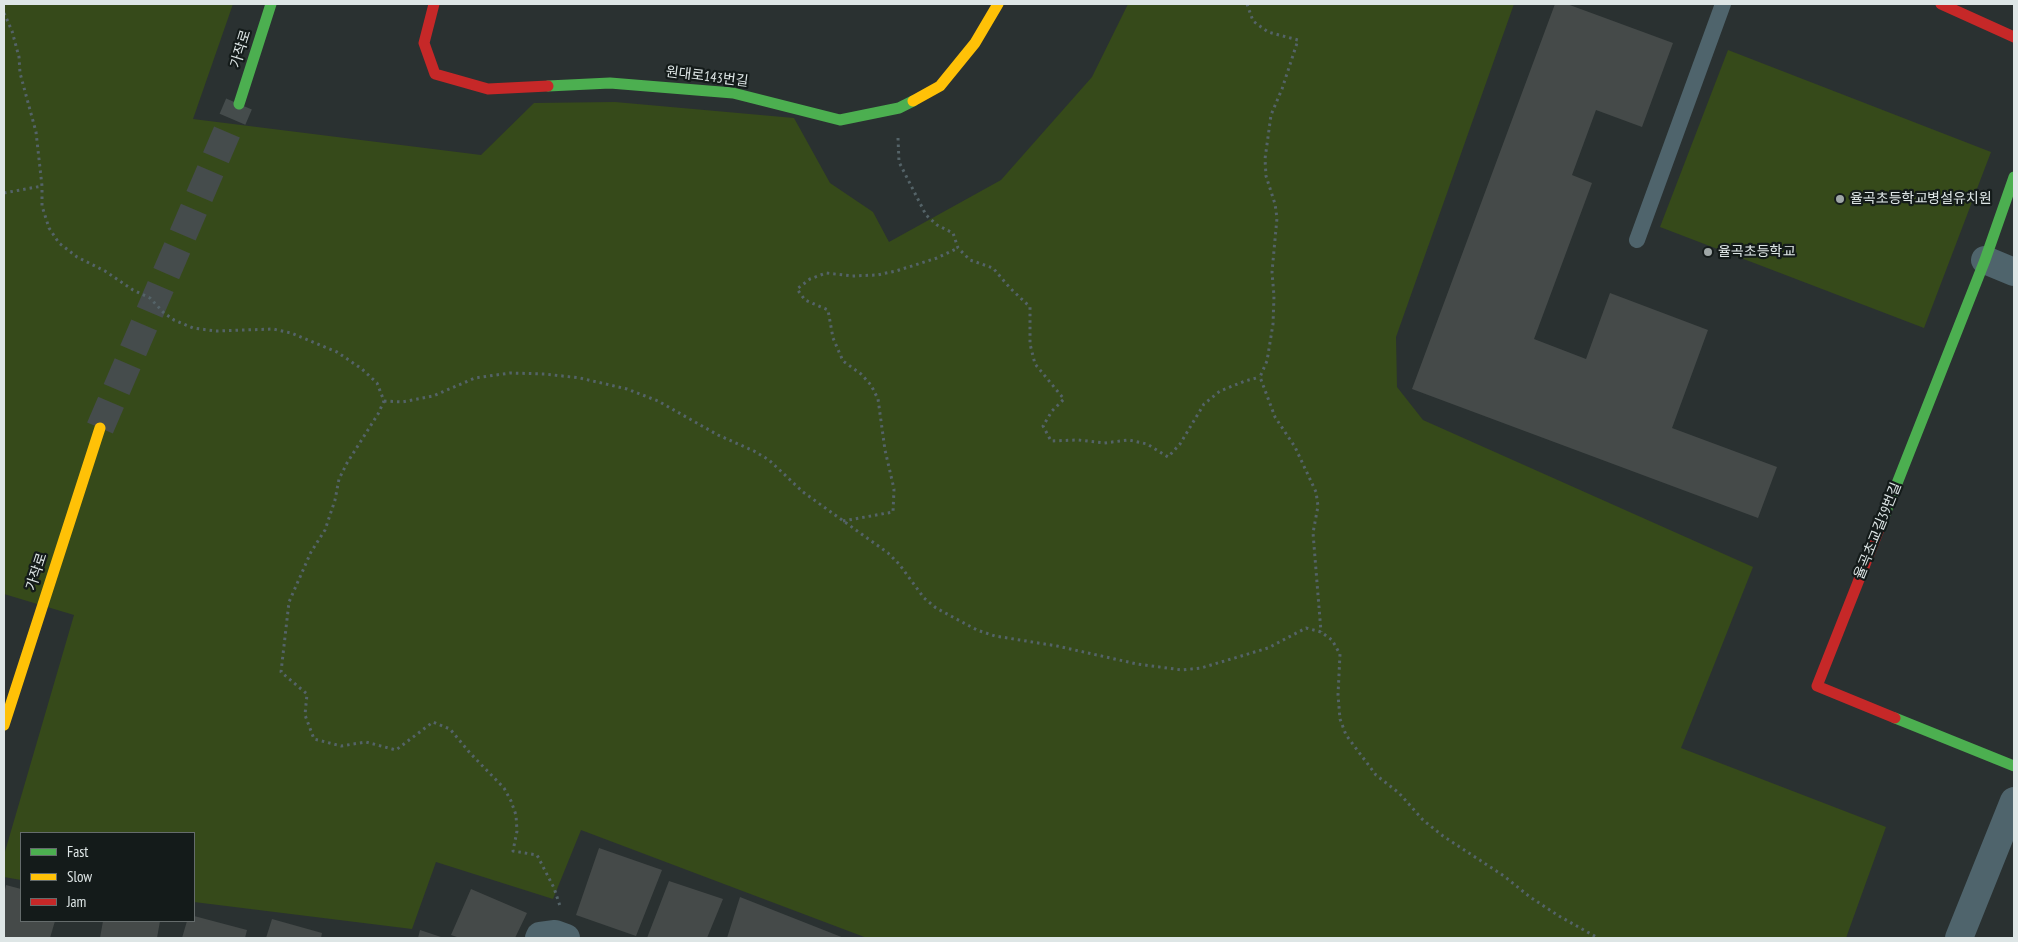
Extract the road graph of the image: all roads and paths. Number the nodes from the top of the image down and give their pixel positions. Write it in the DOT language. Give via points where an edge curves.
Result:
graph roads {
  1 [pos="270,4"];
  2 [pos="434,4"];
  3 [pos="998,4"];
  4 [pos="1247,4"];
  5 [pos="1723,4"];
  6 [pos="1941,4"];
  7 [pos="4,13"];
  8 [pos="2014,37"];
  9 [pos="239,104"];
  10 [pos="899,108"];
  11 [pos="2014,177"];
  12 [pos="42,186"];
  13 [pos="4,193"];
  14 [pos="1637,240"];
  15 [pos="958,248"];
  16 [pos="1985,260"];
  17 [pos="2014,272"];
  18 [pos="1260,377"];
  19 [pos="384,401"];
  20 [pos="100,428"];
  21 [pos="843,521"];
  22 [pos="1321,632"];
  23 [pos="4,725"];
  24 [pos="2014,766"];
  25 [pos="2014,801"];
  26 [pos="553,937"];
  27 [pos="1598,938"];
  28 [pos="1959,938"];
  1 -- 9 [label="street, 가작로"];
  2 -- 10 [label="street, 원대로143번길" via="424,43 435,74 488,89 610,83 723,92 840,120"];
  3 -- 10 [label="street, 원대로143번길" via="976,43 940,86"];
  4 -- 18 [label="path" via="1253,21 1268,32 1298,40 1271,115 1264,159 1277,218 1272,272 1273,324 1267,361"];
  5 -- 14 [label="lane"];
  6 -- 8 [label="street"];
  7 -- 12 [label="path" via="19,57 20,73 36,132"];
  10 -- 15 [label="path" via="899,162 926,215 953,233"];
  11 -- 16 [label="street, 율곡초교길39번길"];
  12 -- 13 [label="path"];
  12 -- 19 [label="path" via="42,206 49,228 59,243 77,257 150,298 174,320 194,328 216,331 272,329 291,333 338,352 362,369 377,383"];
  15 -- 18 [label="path" via="970,260 993,268 1030,307 1030,344 1035,364 1064,399 1043,426 1052,441 1104,443 1129,440 1147,444 1168,457 1180,444 1204,404 1220,391"];
  15 -- 21 [label="path" via="937,258 877,275 826,273 797,289 805,300 828,310 833,338 843,360 871,385 878,399 894,489 893,512"];
  16 -- 17 [label="street"];
  16 -- 24 [label="street, 율곡초교길39번길" via="1817,686"];
  18 -- 22 [label="path" via="1275,417 1295,447 1316,492 1318,506 1313,532"];
  19 -- 21 [label="path" via="402,402 433,396 490,374 546,374 608,384 658,401 718,435 754,450"];
  19 -- 26 [label="path" via="346,463 325,530 289,602 281,672 307,694 305,715 314,739 341,746 366,742 396,750 433,722 450,729 512,801 517,831 513,851 537,855 560,905"];
  20 -- 23 [label="street, 가작로"];
  21 -- 22 [label="path" via="888,553 936,608 995,636 1182,670 1201,668 1268,648 1306,628"];
  22 -- 27 [label="path" via="1332,640 1340,654 1338,695 1340,719 1346,735 1376,775 1399,792 1423,820 1443,836 1530,897"];
  25 -- 28 [label="street"];
}
